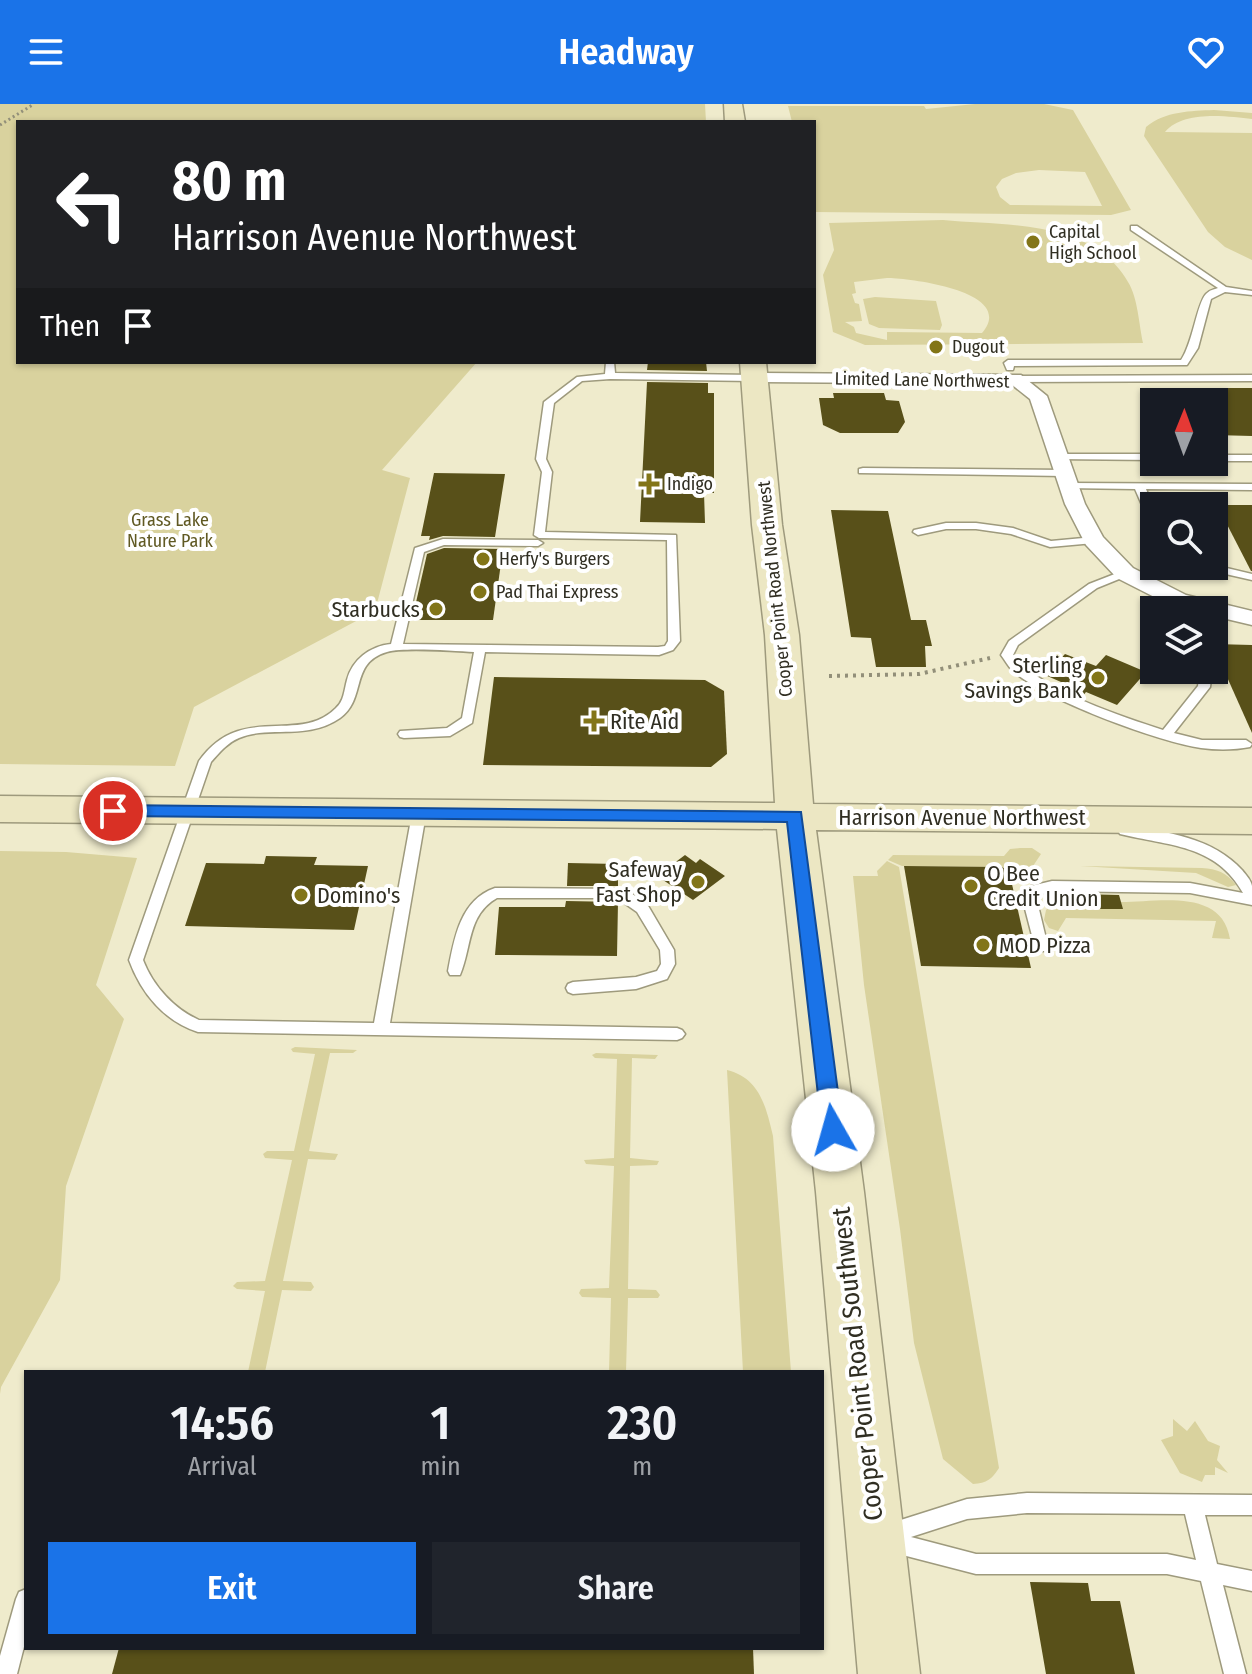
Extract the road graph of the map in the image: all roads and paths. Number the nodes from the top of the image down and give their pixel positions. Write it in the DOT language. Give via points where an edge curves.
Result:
graph roads {
  1 [pos="34,104"];
  2 [pos="0,125"];
  3 [pos="1134,228"];
  4 [pos="1224,289"];
  5 [pos="1252,293"];
  6 [pos="610,364"];
  7 [pos="753,370"];
  8 [pos="1013,373"];
  9 [pos="610,376"];
  10 [pos="1252,378"];
  11 [pos="1228,458"];
  12 [pos="1252,458"];
  13 [pos="1140,459"];
  14 [pos="863,471"];
  15 [pos="1063,472"];
  16 [pos="1139,486"];
  17 [pos="1252,487"];
  18 [pos="1142,492"];
  19 [pos="918,532"];
  20 [pos="1094,540"];
  21 [pos="538,543"];
  22 [pos="1228,572"];
  23 [pos="1125,573"];
  24 [pos="1252,577"];
  25 [pos="1170,596"];
  26 [pos="1228,614"];
  27 [pos="1252,618"];
  28 [pos="396,647"];
  29 [pos="480,648"];
  30 [pos="1007,655"];
  31 [pos="829,676"];
  32 [pos="1204,684"];
  33 [pos="1167,733"];
  34 [pos="404,734"];
  35 [pos="1246,744"];
  36 [pos="0,809"];
  37 [pos="188,811"];
  38 [pos="419,814"];
  39 [pos="795,816"];
  40 [pos="1034,817"];
  41 [pos="1252,821"];
  42 [pos="1252,899"];
  43 [pos="1041,947"];
  44 [pos="455,971"];
  45 [pos="573,988"];
  46 [pos="381,1029"];
  47 [pos="677,1034"];
  48 [pos="1192,1504"];
  49 [pos="1252,1505"];
  50 [pos="875,1538"];
  51 [pos="1209,1574"];
  52 [pos="1252,1581"];
  53 [pos="24,1606"];
  54 [pos="6,1674"];
  55 [pos="889,1674"];
  56 [pos="1235,1674"];
  1 -- 2 [label="path"];
  3 -- 4 [label="lane"];
  4 -- 5 [label="lane"];
  4 -- 8 [label="lane" via="1207,298 1194,348 1184,363 1008,363"];
  6 -- 9 [label="lane"];
  7 -- 8 [label="street, Limited Lane Northwest"];
  7 -- 9 [label="lane"];
  7 -- 39 [label="main road, Cooper Point Road Northwest" via="782,635"];
  8 -- 10 [label="lane"];
  8 -- 15 [label="street, Limited Lane Northwest" via="1038,396"];
  9 -- 29 [label="lane" via="572,382 549,402 539,535 672,537 674,641 659,651"];
  11 -- 12 [label="lane"];
  13 -- 15 [label="lane"];
  14 -- 15 [label="lane"];
  15 -- 16 [label="lane"];
  15 -- 20 [label="street, Limited Lane Northwest"];
  16 -- 17 [label="lane"];
  16 -- 18 [label="lane"];
  19 -- 20 [label="lane" via="976,526 1050,544"];
  20 -- 23 [label="street, Limited Lane Northwest"];
  21 -- 28 [label="lane" via="443,542 419,550"];
  22 -- 24 [label="lane"];
  23 -- 25 [label="street, Limited Lane Northwest"];
  23 -- 30 [label="lane" via="1093,586 1013,643"];
  26 -- 27 [label="street, Limited Lane Northwest"];
  28 -- 29 [label="lane"];
  28 -- 37 [label="lane" via="367,654 338,715 314,726 237,733 216,744"];
  29 -- 34 [label="lane" via="468,720 450,732"];
  30 -- 31 [label="path" via="919,674"];
  30 -- 33 [label="lane" via="1019,672 1049,689"];
  32 -- 33 [label="lane"];
  33 -- 35 [label="lane" via="1197,743"];
  36 -- 37 [label="main road, Harrison Avenue Northwest"];
  37 -- 38 [label="main road, Harrison Avenue Northwest"];
  37 -- 46 [label="lane" via="136,960 141,976 181,1020 198,1026"];
  38 -- 39 [label="main road, Harrison Avenue Northwest"];
  38 -- 46 [label="lane"];
  39 -- 40 [label="main road, Harrison Avenue Northwest"];
  39 -- 50 [label="main road, Cooper Point Road Southwest"];
  40 -- 41 [label="main road, Harrison Avenue Northwest"];
  40 -- 42 [label="lane" via="1141,833 1205,850 1233,866"];
  42 -- 43 [label="lane" via="1190,888 1052,886 1036,890 1030,901"];
  44 -- 45 [label="lane" via="464,929 482,898 495,893 620,893 642,908 667,950 668,964 662,975 636,983"];
  46 -- 47 [label="lane"];
  48 -- 49 [label="lane"];
  48 -- 50 [label="lane" via="1027,1503 967,1509"];
  48 -- 51 [label="lane"];
  50 -- 51 [label="lane" via="976,1564 1167,1564"];
  50 -- 55 [label="main road, Cooper Point Road Southwest"];
  51 -- 52 [label="lane"];
  51 -- 56 [label="lane"];
  53 -- 54 [label="lane"];
}
